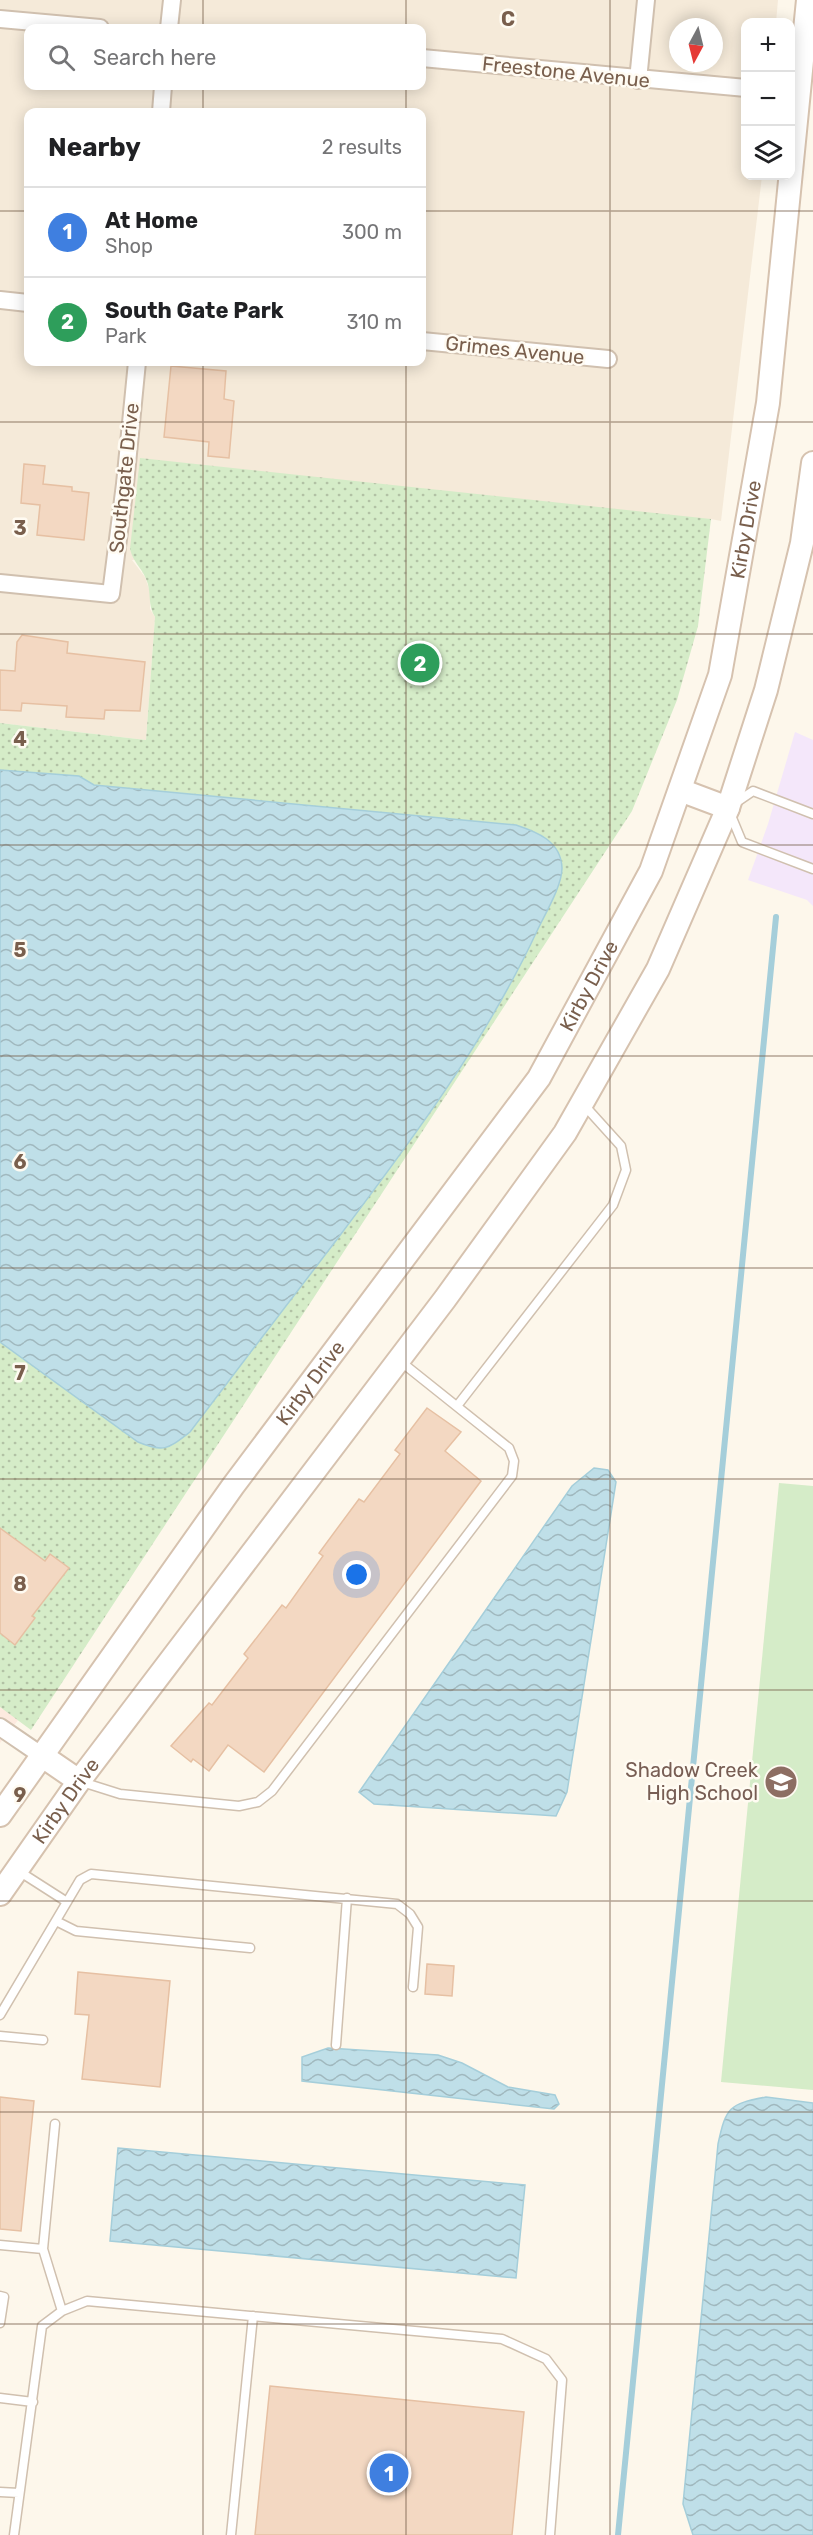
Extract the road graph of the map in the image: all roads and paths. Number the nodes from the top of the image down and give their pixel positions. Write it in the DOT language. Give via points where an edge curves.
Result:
graph roads {
  1 [pos="172,0"];
  2 [pos="646,0"];
  3 [pos="808,0"];
  4 [pos="0,19"];
  5 [pos="56,24"];
  6 [pos="169,24"];
  7 [pos="426,58"];
  8 [pos="638,80"];
  9 [pos="741,88"];
  10 [pos="163,90"];
  11 [pos="801,94"];
  12 [pos="161,108"];
  13 [pos="0,300"];
  14 [pos="24,303"];
  15 [pos="426,341"];
  16 [pos="608,359"];
  17 [pos="136,366"];
  18 [pos="813,463"];
  19 [pos="0,584"];
  20 [pos="680,790"];
  21 [pos="728,808"];
  22 [pos="813,814"];
  23 [pos="813,869"];
  24 [pos="582,1103"];
  25 [pos="399,1360"];
  26 [pos="457,1406"];
  27 [pos="0,1727"];
  28 [pos="41,1755"];
  29 [pos="79,1781"];
  30 [pos="0,1815"];
  31 [pos="17,1870"];
  32 [pos="0,1894"];
  33 [pos="347,1898"];
  34 [pos="67,1902"];
  35 [pos="56,1921"];
  36 [pos="250,1948"];
  37 [pos="412,1988"];
  38 [pos="0,2015"];
  39 [pos="0,2036"];
  40 [pos="43,2040"];
  41 [pos="336,2045"];
  42 [pos="55,2124"];
  43 [pos="0,2245"];
  44 [pos="43,2249"];
  45 [pos="0,2296"];
  46 [pos="62,2311"];
  47 [pos="253,2316"];
  48 [pos="0,2323"];
  49 [pos="0,2398"];
  50 [pos="33,2402"];
  51 [pos="0,2492"];
  52 [pos="19,2493"];
  53 [pos="14,2535"];
  54 [pos="231,2535"];
  55 [pos="550,2535"];
  1 -- 6 [label="street"];
  2 -- 8 [label="street"];
  3 -- 11 [label="main road, Kirby Drive"];
  4 -- 5 [label="street"];
  7 -- 8 [label="street, Freestone Avenue"];
  8 -- 9 [label="street, Freestone Avenue"];
  10 -- 12 [label="street"];
  11 -- 20 [label="main road, Kirby Drive" via="768,403 720,675"];
  13 -- 14 [label="street"];
  15 -- 16 [label="street, Grimes Avenue"];
  17 -- 19 [label="street, Southgate Drive" via="111,594"];
  18 -- 21 [label="main road, Kirby Drive" via="802,543 766,690"];
  20 -- 21 [label="main road"];
  20 -- 28 [label="main road, Kirby Drive" via="651,871 539,1078 233,1486"];
  21 -- 22 [label="lane" via="753,791"];
  21 -- 23 [label="lane" via="742,842"];
  21 -- 24 [label="main road, Kirby Drive" via="658,969"];
  24 -- 25 [label="main road, Kirby Drive" via="565,1133"];
  24 -- 26 [label="lane" via="621,1146 626,1170 613,1205"];
  25 -- 26 [label="lane"];
  25 -- 29 [label="main road, Kirby Drive"];
  26 -- 29 [label="lane" via="509,1448 514,1461 512,1476 272,1791 258,1802 239,1806 120,1794"];
  27 -- 28 [label="street"];
  28 -- 29 [label="main road"];
  28 -- 30 [label="main road, Kirby Drive"];
  29 -- 31 [label="main road, Kirby Drive"];
  31 -- 32 [label="main road, Kirby Drive"];
  31 -- 34 [label="lane"];
  33 -- 34 [label="lane" via="91,1874 80,1880"];
  33 -- 37 [label="lane" via="398,1904 411,1914 418,1927"];
  33 -- 41 [label="lane"];
  34 -- 35 [label="lane"];
  35 -- 36 [label="lane" via="76,1931"];
  35 -- 38 [label="lane"];
  39 -- 40 [label="lane"];
  42 -- 44 [label="lane"];
  43 -- 44 [label="lane"];
  44 -- 46 [label="lane"];
  45 -- 48 [label="lane" via="4,2296"];
  46 -- 47 [label="lane" via="87,2301"];
  46 -- 50 [label="lane" via="42,2326"];
  47 -- 54 [label="lane"];
  47 -- 55 [label="lane" via="502,2339 546,2359 562,2380"];
  49 -- 50 [label="lane"];
  50 -- 52 [label="lane"];
  51 -- 52 [label="lane"];
  52 -- 53 [label="lane"];
}
